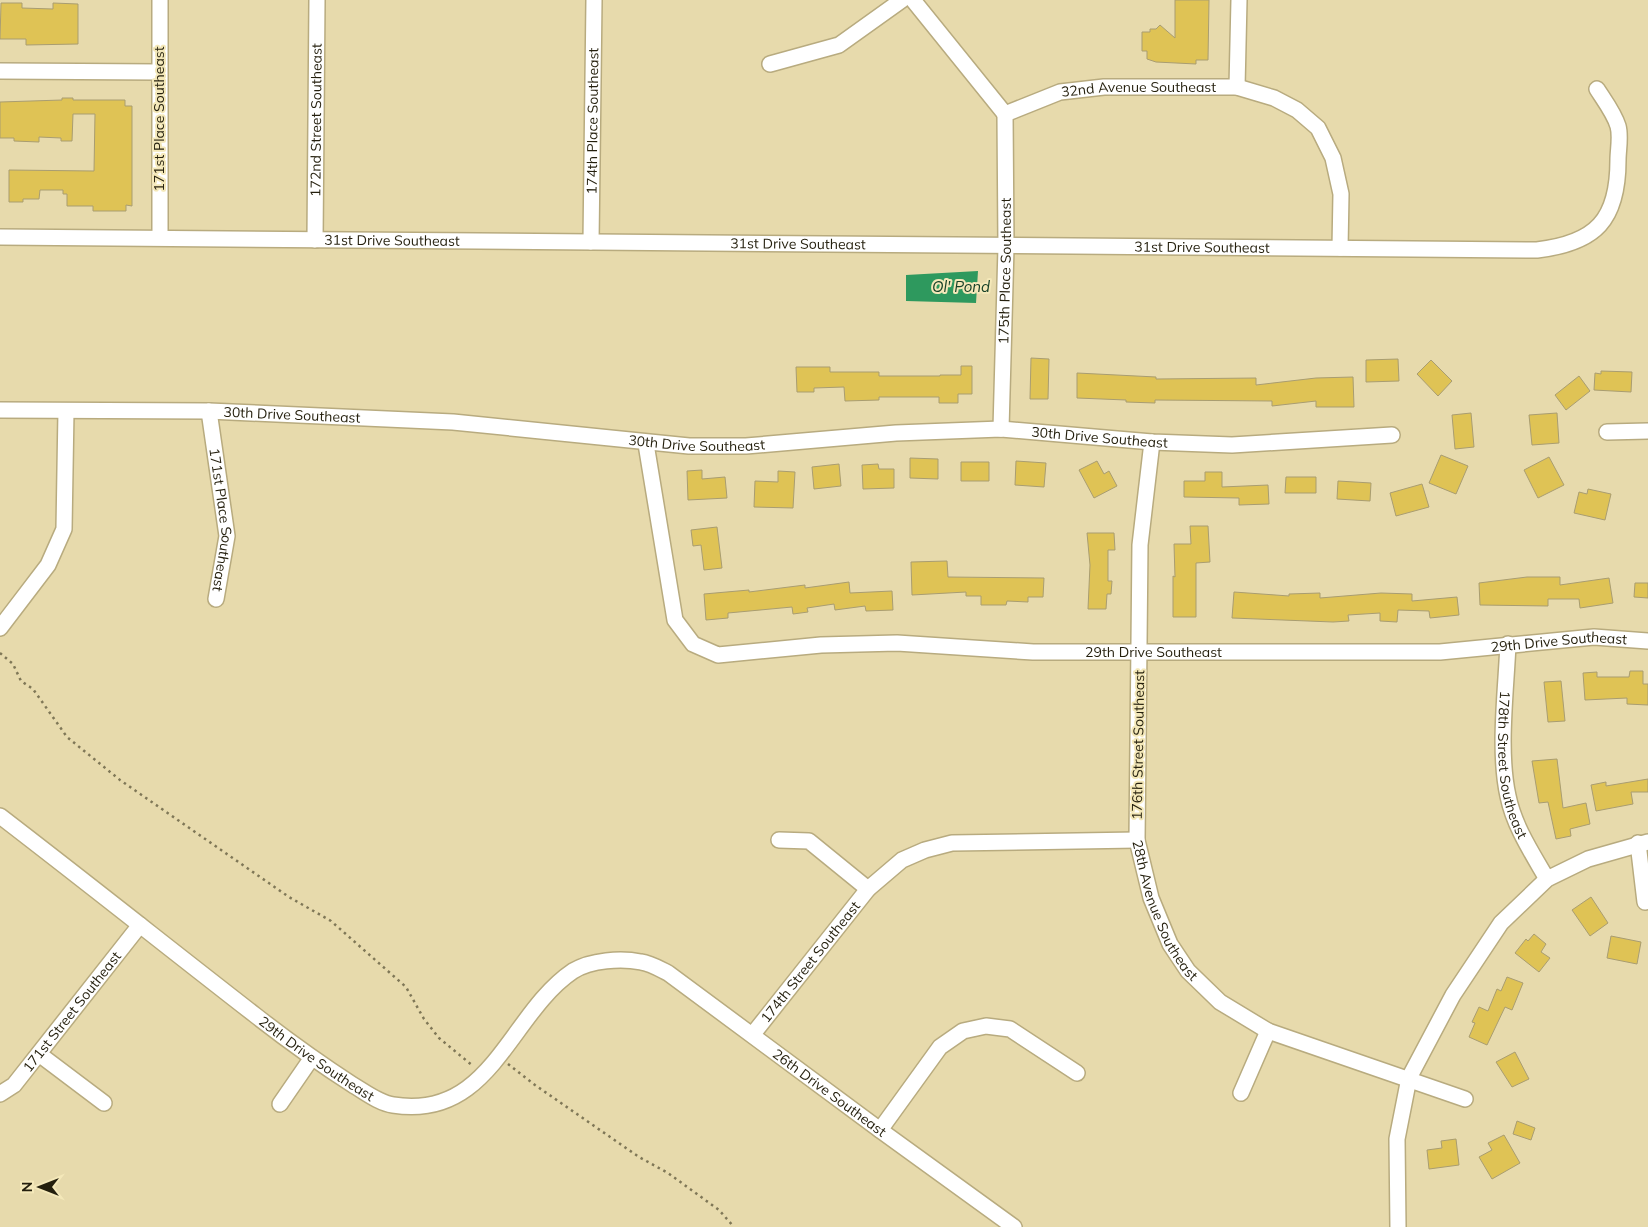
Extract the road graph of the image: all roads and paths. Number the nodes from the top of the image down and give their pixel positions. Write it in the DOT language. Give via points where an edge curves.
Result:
graph roads {
  1 [pos="160,0"];
  2 [pos="317,0"];
  3 [pos="594,0"];
  4 [pos="902,0"];
  5 [pos="913,0"];
  6 [pos="1239,0"];
  7 [pos="770,64"];
  8 [pos="0,71"];
  9 [pos="158,72"];
  10 [pos="1237,87"];
  11 [pos="1598,89"];
  12 [pos="1005,114"];
  13 [pos="0,237"];
  14 [pos="160,237"];
  15 [pos="315,240"];
  16 [pos="591,242"];
  17 [pos="1006,247"];
  18 [pos="1340,248"];
  19 [pos="0,410"];
  20 [pos="66,411"];
  21 [pos="209,411"];
  22 [pos="1001,429"];
  23 [pos="1648,431"];
  24 [pos="1607,432"];
  25 [pos="1392,435"];
  26 [pos="1152,442"];
  27 [pos="646,444"];
  28 [pos="216,598"];
  29 [pos="0,628"];
  30 [pos="1648,641"];
  31 [pos="1508,644"];
  32 [pos="1140,652"];
  33 [pos="0,653"];
  34 [pos="1,819"];
  35 [pos="778,840"];
  36 [pos="1137,840"];
  37 [pos="1643,843"];
  38 [pos="1547,879"];
  39 [pos="868,889"];
  40 [pos="1644,902"];
  41 [pos="140,925"];
  42 [pos="643,962"];
  43 [pos="1268,1031"];
  44 [pos="753,1034"];
  45 [pos="39,1054"];
  46 [pos="499,1057"];
  47 [pos="311,1058"];
  48 [pos="1077,1072"];
  49 [pos="483,1074"];
  50 [pos="1409,1078"];
  51 [pos="1241,1092"];
  52 [pos="0,1094"];
  53 [pos="1465,1099"];
  54 [pos="104,1103"];
  55 [pos="280,1104"];
  56 [pos="880,1130"];
  57 [pos="734,1227"];
  58 [pos="1014,1227"];
  59 [pos="1398,1227"];
  1 -- 9 [label="street, 171st Place Southeast"];
  2 -- 15 [label="street, 172nd Street Southeast"];
  3 -- 16 [label="street, 174th Place Southeast"];
  4 -- 7 [label="street" via="839,45"];
  5 -- 12 [label="street"];
  6 -- 10 [label="street"];
  8 -- 9 [label="street"];
  9 -- 14 [label="street, 171st Place Southeast"];
  10 -- 12 [label="street, 32nd Avenue Southeast" via="1104,87 1060,92"];
  10 -- 18 [label="street, 32nd Avenue Southeast" via="1274,98 1297,110 1318,128 1333,158 1341,194"];
  11 -- 18 [label="street, 31st Drive Southeast" via="1618,126 1618,187 1610,211 1592,234 1563,247 1537,250"];
  12 -- 17 [label="street, 175th Place Southeast"];
  13 -- 14 [label="street, 31st Drive Southeast"];
  14 -- 15 [label="street, 31st Drive Southeast"];
  15 -- 16 [label="street, 31st Drive Southeast"];
  16 -- 17 [label="street, 31st Drive Southeast"];
  17 -- 18 [label="street, 31st Drive Southeast"];
  17 -- 22 [label="street, 175th Place Southeast"];
  19 -- 20 [label="street, 30th Drive Southeast"];
  20 -- 21 [label="street, 30th Drive Southeast"];
  20 -- 29 [label="street" via="64,529 48,565"];
  21 -- 27 [label="street, 30th Drive Southeast" via="453,422"];
  21 -- 28 [label="street, 171st Place Southeast" via="227,536"];
  22 -- 26 [label="street, 30th Drive Southeast"];
  22 -- 27 [label="street, 30th Drive Southeast" via="896,433 746,446"];
  23 -- 24 [label="street"];
  25 -- 26 [label="street, 30th Drive Southeast" via="1232,445"];
  26 -- 32 [label="street, 176th Street Southeast" via="1140,546"];
  27 -- 32 [label="street, 29th Drive Southeast" via="675,620 693,644 718,655 821,645 897,643 1033,652"];
  30 -- 31 [label="street, 29th Drive Southeast" via="1594,637"];
  31 -- 32 [label="street, 29th Drive Southeast" via="1440,652"];
  31 -- 38 [label="street, 178th Street Southeast" via="1504,768 1508,798 1524,841"];
  32 -- 36 [label="street, 176th Street Southeast"];
  33 -- 49 [label="path" via="13,664 21,681 33,689 68,736 120,780 289,897 331,920 406,987 439,1038"];
  34 -- 41 [label="street, 29th Drive Southeast"];
  35 -- 39 [label="street" via="809,841"];
  36 -- 39 [label="street, 28th Avenue Southeast" via="952,842 902,860"];
  36 -- 43 [label="street, 28th Avenue Southeast" via="1151,898 1170,944 1188,971 1220,1002"];
  37 -- 38 [label="street" via="1588,859"];
  37 -- 40 [label="street"];
  38 -- 50 [label="street" via="1501,923 1453,995"];
  39 -- 44 [label="street, 174th Street Southeast"];
  41 -- 45 [label="street, 171st Street Southeast"];
  41 -- 47 [label="street, 29th Drive Southeast"];
  42 -- 44 [label="street, 26th Drive Southeast" via="668,972"];
  42 -- 46 [label="street, 29th Drive Southeast" via="599,962 574,971 544,997"];
  43 -- 50 [label="street, 28th Avenue Southeast"];
  43 -- 51 [label="street"];
  44 -- 56 [label="street, 26th Drive Southeast"];
  45 -- 52 [label="street, 171st Street Southeast" via="14,1085"];
  45 -- 54 [label="street"];
  46 -- 49 [label="street, 29th Drive Southeast"];
  46 -- 57 [label="path" via="535,1086 668,1173 719,1210"];
  47 -- 49 [label="street, 29th Drive Southeast" via="392,1106 445,1102 467,1090"];
  47 -- 55 [label="street"];
  48 -- 56 [label="street" via="1010,1029 986,1026 963,1031 940,1047"];
  50 -- 53 [label="street, 28th Avenue Southeast"];
  50 -- 59 [label="street" via="1397,1139"];
  56 -- 58 [label="street, 26th Drive Southeast"];
}
